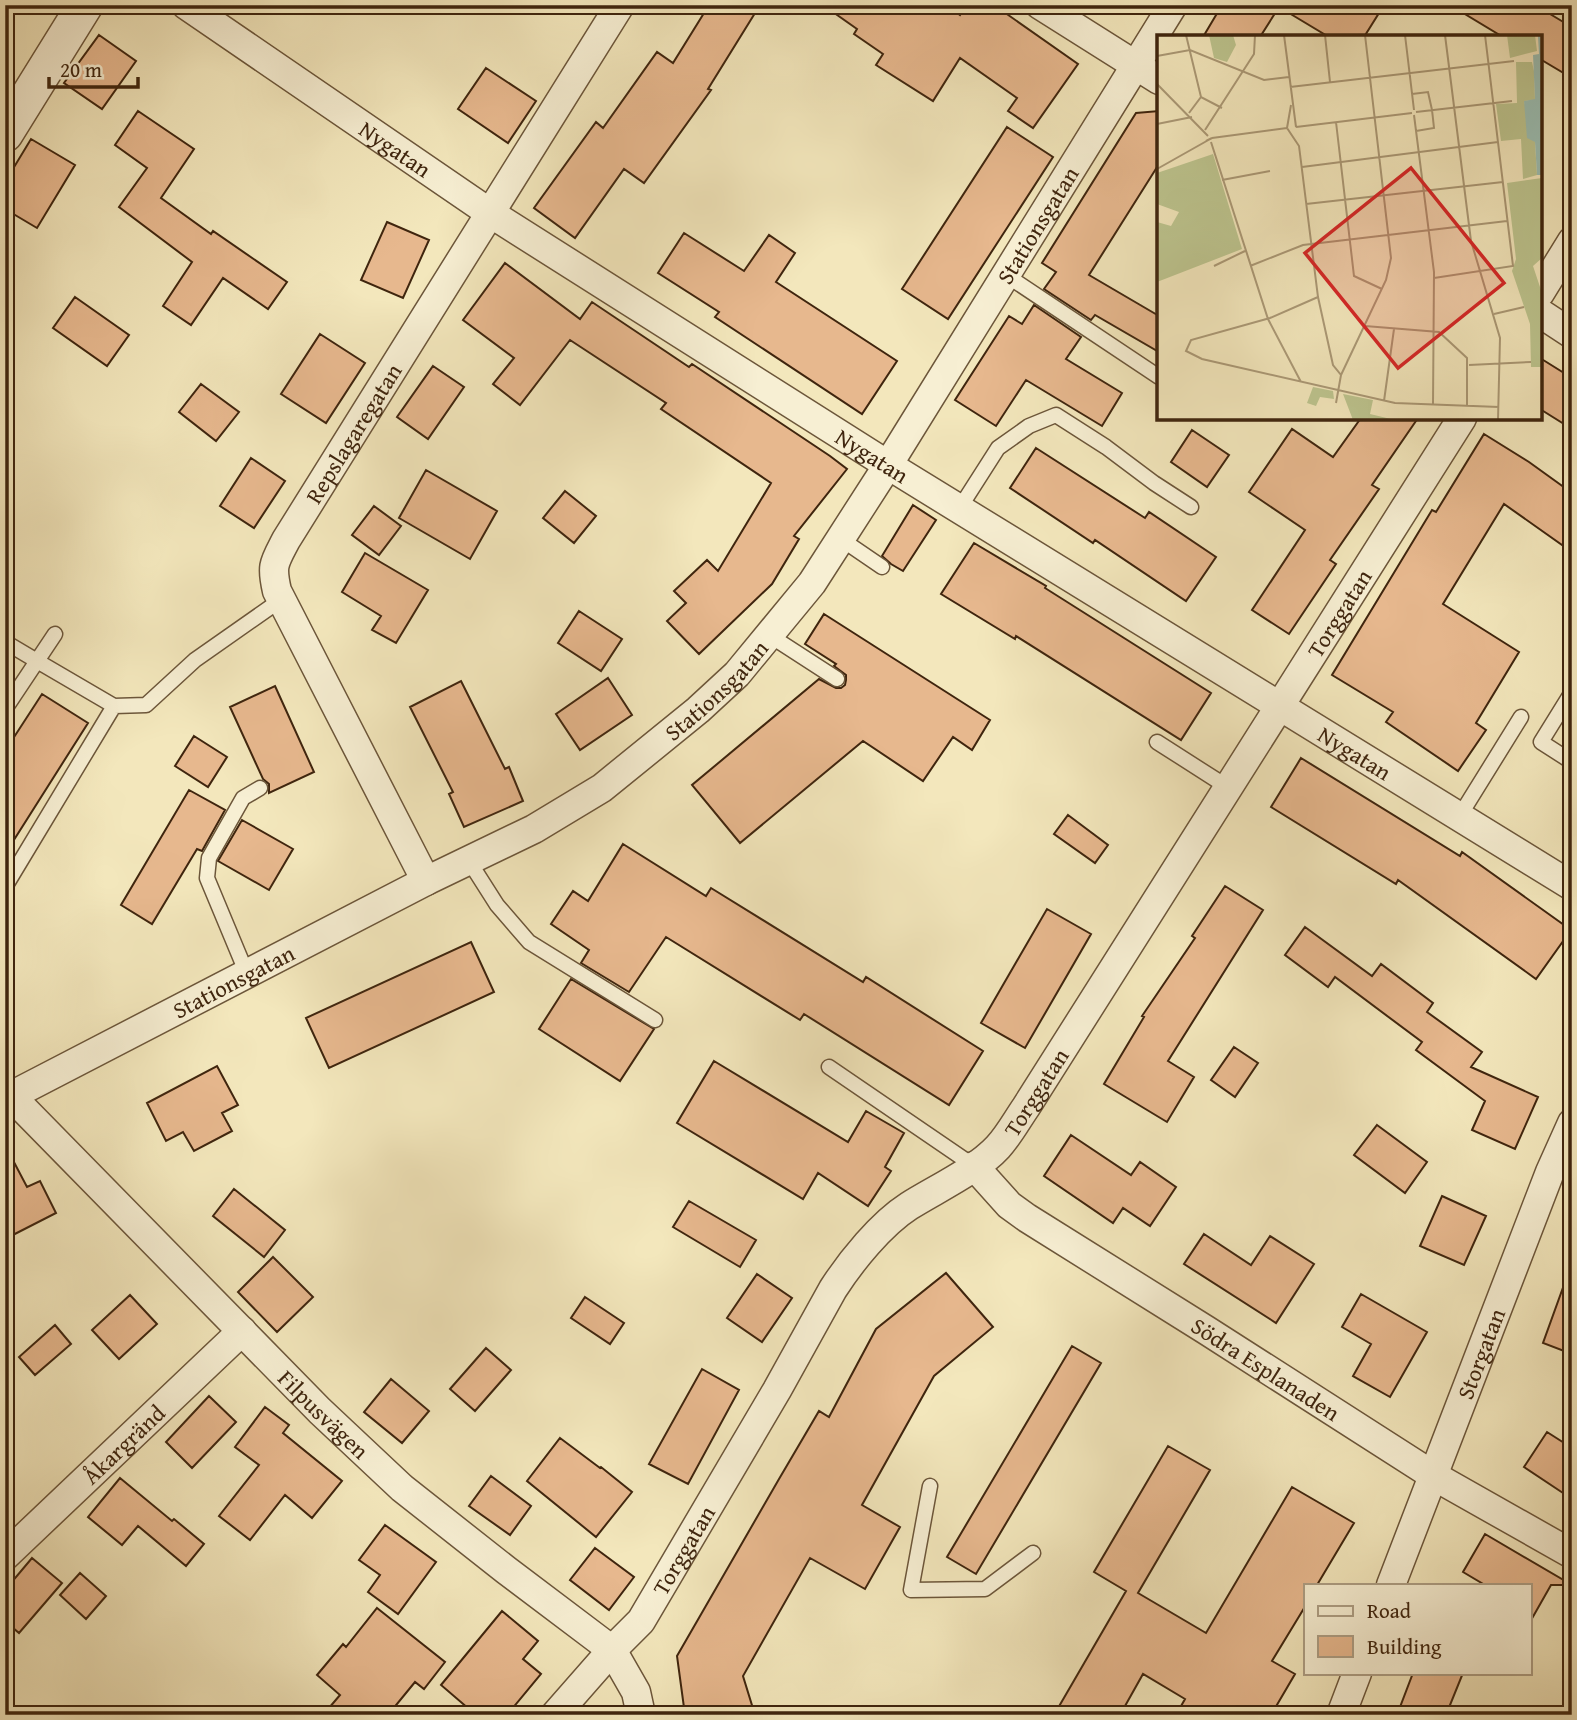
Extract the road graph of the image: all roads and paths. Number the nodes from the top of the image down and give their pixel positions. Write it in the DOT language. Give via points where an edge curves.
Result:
graph roads {
  1 [pos="85,5"];
  2 [pos="186,5"];
  3 [pos="620,5"];
  4 [pos="1040,5"];
  5 [pos="1172,5"];
  6 [pos="1161,35"];
  7 [pos="1157,46"];
  8 [pos="1147,73"];
  9 [pos="5,134"];
  10 [pos="490,213"];
  11 [pos="1572,241"];
  12 [pos="1006,275"];
  13 [pos="1542,290"];
  14 [pos="1542,314"];
  15 [pos="1572,334"];
  16 [pos="1157,376"];
  17 [pos="1461,420"];
  18 [pos="888,466"];
  19 [pos="1191,507"];
  20 [pos="959,509"];
  21 [pos="841,539"];
  22 [pos="882,566"];
  23 [pos="282,599"];
  24 [pos="55,634"];
  25 [pos="769,635"];
  26 [pos="5,642"];
  27 [pos="37,661"];
  28 [pos="837,679"];
  29 [pos="1572,692"];
  30 [pos="114,706"];
  31 [pos="1280,707"];
  32 [pos="5,709"];
  33 [pos="1521,717"];
  34 [pos="1157,742"];
  35 [pos="1572,762"];
  36 [pos="260,788"];
  37 [pos="1229,788"];
  38 [pos="1459,817"];
  39 [pos="469,861"];
  40 [pos="426,881"];
  41 [pos="1572,886"];
  42 [pos="5,887"];
  43 [pos="247,974"];
  44 [pos="655,1020"];
  45 [pos="829,1067"];
  46 [pos="8,1098"];
  47 [pos="1572,1124"];
  48 [pos="974,1166"];
  49 [pos="242,1331"];
  50 [pos="1434,1476"];
  51 [pos="930,1486"];
  52 [pos="1033,1553"];
  53 [pos="1572,1554"];
  54 [pos="5,1556"];
  55 [pos="1391,1584"];
  56 [pos="612,1650"];
  57 [pos="1357,1674"];
  58 [pos="555,1715"];
  59 [pos="641,1715"];
  60 [pos="1341,1715"];
  1 -- 9 [label="street"];
  2 -- 10 [label="street, Nygatan"];
  3 -- 10 [label="street, Repslagaregatan"];
  4 -- 8 [label="street"];
  5 -- 6 [label="street, Stationsgatan"];
  7 -- 8 [label="street, Stationsgatan"];
  8 -- 12 [label="street, Stationsgatan"];
  10 -- 18 [label="street, Nygatan"];
  10 -- 23 [label="street, Repslagaregatan" via="286,540 273,573"];
  11 -- 13 [label="street"];
  12 -- 16 [label="lane"];
  12 -- 18 [label="street, Stationsgatan"];
  14 -- 15 [label="street"];
  17 -- 31 [label="street, Torggatan"];
  18 -- 20 [label="street, Nygatan"];
  18 -- 21 [label="street, Stationsgatan"];
  19 -- 20 [label="lane" via="1056,415 1029,426 999,449"];
  20 -- 31 [label="street, Nygatan"];
  21 -- 22 [label="lane"];
  21 -- 25 [label="street, Stationsgatan"];
  23 -- 30 [label="lane" via="195,660 146,705"];
  23 -- 40 [label="street, Repslagaregatan"];
  24 -- 27 [label="lane"];
  25 -- 28 [label="lane"];
  25 -- 39 [label="street, Stationsgatan" via="737,674 698,710 602,788"];
  26 -- 27 [label="lane"];
  27 -- 30 [label="lane"];
  27 -- 32 [label="lane"];
  29 -- 35 [label="lane" via="1541,742"];
  30 -- 42 [label="lane"];
  31 -- 37 [label="street, Torggatan"];
  31 -- 38 [label="street, Nygatan"];
  33 -- 38 [label="lane"];
  34 -- 37 [label="lane"];
  36 -- 43 [label="lane" via="243,798 209,858 207,878"];
  37 -- 48 [label="street, Torggatan" via="1026,1107 997,1148"];
  38 -- 41 [label="street, Nygatan"];
  39 -- 40 [label="street, Stationsgatan"];
  39 -- 44 [label="lane" via="497,905 529,942"];
  40 -- 43 [label="street, Stationsgatan"];
  43 -- 46 [label="street, Stationsgatan"];
  45 -- 48 [label="lane"];
  46 -- 49 [label="street, Filpusvägen"];
  47 -- 50 [label="street, Storgatan"];
  48 -- 50 [label="street, Södra Esplanaden" via="1027,1218"];
  48 -- 56 [label="street, Torggatan" via="891,1219 847,1266 641,1621"];
  49 -- 54 [label="street, Åkargränd"];
  49 -- 56 [label="street, Filpusvägen" via="402,1488"];
  50 -- 53 [label="street, Södra Esplanaden"];
  50 -- 55 [label="street, Storgatan"];
  51 -- 52 [label="lane" via="911,1590 985,1589"];
  56 -- 58 [label="street, Torggatan"];
  56 -- 59 [label="street, Filpusvägen" via="636,1692"];
  57 -- 60 [label="street"];
}
